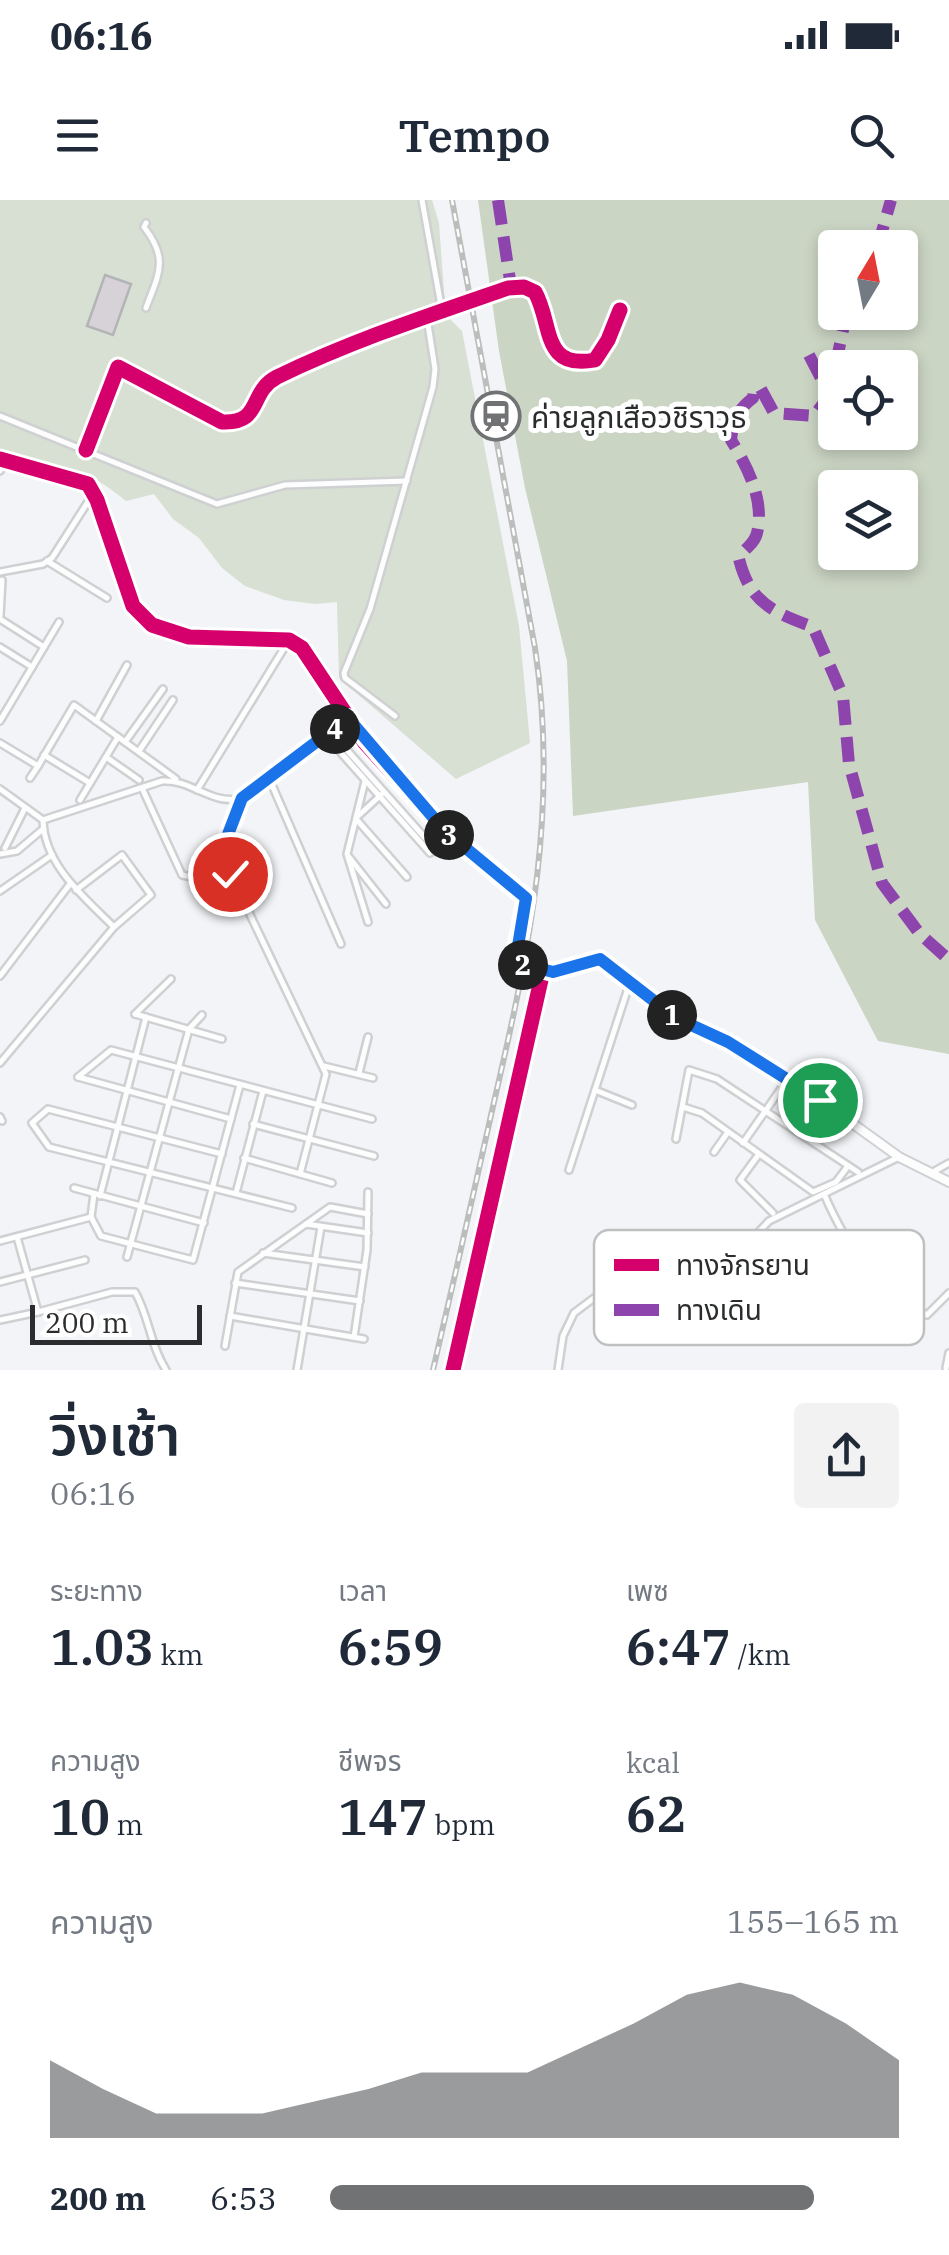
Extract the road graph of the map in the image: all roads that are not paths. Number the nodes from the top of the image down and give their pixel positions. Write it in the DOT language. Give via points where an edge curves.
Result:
graph roads {
  1 [pos="422,200"];
  2 [pos="146,223"];
  3 [pos="146,308"];
  4 [pos="620,310"];
  5 [pos="436,314"];
  6 [pos="427,318"];
  7 [pos="0,416"];
  8 [pos="86,450"];
  9 [pos="2,459"];
  10 [pos="0,471"];
  11 [pos="406,481"];
  12 [pos="93,494"];
  13 [pos="47,561"];
  14 [pos="0,572"];
  15 [pos="2,580"];
  16 [pos="107,598"];
  17 [pos="0,618"];
  18 [pos="59,622"];
  19 [pos="289,640"];
  20 [pos="0,647"];
  21 [pos="44,647"];
  22 [pos="127,665"];
  23 [pos="32,667"];
  24 [pos="163,689"];
  25 [pos="173,700"];
  26 [pos="394,716"];
  27 [pos="348,718"];
  28 [pos="0,721"];
  29 [pos="96,721"];
  30 [pos="328,734"];
  31 [pos="118,737"];
  32 [pos="125,742"];
  33 [pos="0,744"];
  34 [pos="138,751"];
  35 [pos="44,755"];
  36 [pos="106,757"];
  37 [pos="38,766"];
  38 [pos="30,778"];
  39 [pos="270,778"];
  40 [pos="368,779"];
  41 [pos="177,780"];
  42 [pos="90,783"];
  43 [pos="140,783"];
  44 [pos="0,790"];
  45 [pos="197,790"];
  46 [pos="382,794"];
  47 [pos="242,798"];
  48 [pos="80,800"];
  49 [pos="25,808"];
  50 [pos="357,818"];
  51 [pos="43,820"];
  52 [pos="410,826"];
  53 [pos="43,829"];
  54 [pos="3,851"];
  55 [pos="347,854"];
  56 [pos="52,855"];
  57 [pos="230,874"];
  58 [pos="407,877"];
  59 [pos="73,887"];
  60 [pos="0,892"];
  61 [pos="386,904"];
  62 [pos="368,922"];
  63 [pos="114,927"];
  64 [pos="340,944"];
  65 [pos="543,971"];
  66 [pos="0,976"];
  67 [pos="171,979"];
  68 [pos="630,982"];
  69 [pos="202,1015"];
  70 [pos="146,1017"];
  71 [pos="189,1029"];
  72 [pos="222,1038"];
  73 [pos="368,1038"];
  74 [pos="136,1056"];
  75 [pos="0,1063"];
  76 [pos="179,1066"];
  77 [pos="324,1066"];
  78 [pos="358,1074"];
  79 [pos="373,1078"];
  80 [pos="788,1080"];
  81 [pos="240,1085"];
  82 [pos="127,1090"];
  83 [pos="262,1090"];
  84 [pos="595,1090"];
  85 [pos="171,1100"];
  86 [pos="318,1104"];
  87 [pos="632,1105"];
  88 [pos="682,1106"];
  89 [pos="766,1111"];
  90 [pos="231,1119"];
  91 [pos="372,1119"];
  92 [pos="252,1124"];
  93 [pos="118,1125"];
  94 [pos="728,1132"];
  95 [pos="162,1135"];
  96 [pos="309,1139"];
  97 [pos="676,1139"];
  98 [pos="743,1143"];
  99 [pos="714,1152"];
  100 [pos="222,1154"];
  101 [pos="759,1154"];
  102 [pos="374,1156"];
  103 [pos="899,1157"];
  104 [pos="244,1158"];
  105 [pos="108,1161"];
  106 [pos="949,1163"];
  107 [pos="848,1166"];
  108 [pos="569,1170"];
  109 [pos="152,1172"];
  110 [pos="858,1172"];
  111 [pos="933,1172"];
  112 [pos="300,1174"];
  113 [pos="949,1182"];
  114 [pos="332,1183"];
  115 [pos="74,1188"];
  116 [pos="214,1188"];
  117 [pos="368,1192"];
  118 [pos="236,1193"];
  119 [pos="824,1194"];
  120 [pos="97,1195"];
  121 [pos="142,1206"];
  122 [pos="292,1208"];
  123 [pos="368,1214"];
  124 [pos="774,1214"];
  125 [pos="91,1217"];
  126 [pos="204,1224"];
  127 [pos="306,1224"];
  128 [pos="322,1227"];
  129 [pos="761,1230"];
  130 [pos="840,1230"];
  131 [pos="368,1233"];
  132 [pos="16,1237"];
  133 [pos="0,1241"];
  134 [pos="132,1241"];
  135 [pos="263,1253"];
  136 [pos="126,1256"];
  137 [pos="85,1260"];
  138 [pos="317,1260"];
  139 [pos="364,1266"];
  140 [pos="27,1274"];
  141 [pos="0,1282"];
  142 [pos="235,1283"];
  143 [pos="949,1294"];
  144 [pos="312,1295"];
  145 [pos="594,1298"];
  146 [pos="360,1301"];
  147 [pos="38,1312"];
  148 [pos="924,1313"];
  149 [pos="230,1316"];
  150 [pos="0,1320"];
  151 [pos="307,1328"];
  152 [pos="354,1337"];
  153 [pos="364,1338"];
  154 [pos="225,1346"];
  155 [pos="949,1354"];
  156 [pos="946,1368"];
  157 [pos="166,1370"];
  158 [pos="297,1370"];
  159 [pos="453,1370"];
  160 [pos="558,1370"];
  1 -- 5 [label="street" via="440,300"];
  2 -- 3 [label="street" via="161,258"];
  4 -- 5 [label="street, bridge" via="595,360 582,363 549,343 535,292 511,288"];
  5 -- 6 [label="street"];
  6 -- 8 [label="street" via="271,380 238,422 222,422 118,367"];
  6 -- 11 [label="street" via="435,377"];
  7 -- 8 [label="street"];
  8 -- 11 [label="street" via="217,504 285,486"];
  9 -- 10 [label="street"];
  9 -- 12 [label="street" via="74,478"];
  11 -- 26 [label="street" via="370,609 344,673"];
  12 -- 13 [label="street"];
  12 -- 19 [label="street" via="133,606 152,625 189,637"];
  13 -- 14 [label="street"];
  13 -- 16 [label="street"];
  15 -- 17 [label="street"];
  17 -- 21 [label="street"];
  18 -- 21 [label="street"];
  19 -- 27 [label="street" via="320,671"];
  19 -- 45 [label="street"];
  20 -- 23 [label="street"];
  21 -- 23 [label="street"];
  22 -- 29 [label="street"];
  23 -- 28 [label="street"];
  24 -- 32 [label="street"];
  25 -- 34 [label="street"];
  27 -- 30 [label="street"];
  27 -- 65 [label="street" via="444,830 526,898 516,958"];
  29 -- 31 [label="street"];
  29 -- 35 [label="street" via="74,705"];
  30 -- 39 [label="street"];
  30 -- 40 [label="street"];
  31 -- 32 [label="street"];
  31 -- 36 [label="street"];
  32 -- 34 [label="street"];
  33 -- 37 [label="street"];
  34 -- 41 [label="street"];
  35 -- 37 [label="street"];
  35 -- 42 [label="street"];
  36 -- 42 [label="street"];
  36 -- 43 [label="street"];
  37 -- 38 [label="street"];
  39 -- 47 [label="street"];
  39 -- 64 [label="street"];
  40 -- 46 [label="street"];
  40 -- 50 [label="street"];
  41 -- 43 [label="street"];
  41 -- 45 [label="street"];
  42 -- 48 [label="street"];
  43 -- 51 [label="street"];
  43 -- 57 [label="street" via="182,876"];
  44 -- 49 [label="street"];
  45 -- 47 [label="street" via="227,802"];
  46 -- 50 [label="street"];
  46 -- 52 [label="street"];
  47 -- 57 [label="street" via="222,850"];
  49 -- 51 [label="street"];
  49 -- 54 [label="street"];
  50 -- 55 [label="street"];
  50 -- 58 [label="street"];
  51 -- 53 [label="street"];
  52 -- 52 [label="street" via="435,849 430,853"];
  53 -- 54 [label="street" via="17,852"];
  53 -- 56 [label="street"];
  55 -- 61 [label="street"];
  55 -- 62 [label="street"];
  56 -- 59 [label="street"];
  56 -- 60 [label="street"];
  57 -- 77 [label="street"];
  59 -- 63 [label="street"];
  59 -- 63 [label="street" via="118,856 126,858 150,895"];
  59 -- 66 [label="street"];
  63 -- 75 [label="street"];
  65 -- 68 [label="street" via="600,959"];
  65 -- 159 [label="street"];
  67 -- 70 [label="street" via="135,1014"];
  68 -- 80 [label="street" via="676,1018"];
  68 -- 84 [label="street"];
  69 -- 71 [label="street"];
  70 -- 71 [label="street"];
  70 -- 74 [label="street"];
  71 -- 72 [label="street"];
  71 -- 76 [label="street"];
  73 -- 78 [label="street"];
  74 -- 76 [label="street"];
  74 -- 82 [label="street"];
  74 -- 82 [label="street" via="111,1050 78,1077"];
  76 -- 81 [label="street"];
  76 -- 85 [label="street"];
  77 -- 78 [label="street"];
  77 -- 86 [label="street"];
  78 -- 79 [label="street"];
  80 -- 89 [label="street"];
  80 -- 103 [label="street"];
  81 -- 83 [label="street"];
  81 -- 90 [label="street"];
  82 -- 85 [label="street"];
  82 -- 93 [label="street"];
  83 -- 86 [label="street"];
  83 -- 92 [label="street"];
  84 -- 87 [label="street"];
  84 -- 108 [label="street"];
  85 -- 90 [label="street"];
  85 -- 95 [label="street"];
  86 -- 91 [label="street"];
  86 -- 96 [label="street"];
  88 -- 89 [label="street" via="689,1070 717,1079"];
  88 -- 94 [label="street"];
  88 -- 97 [label="street"];
  89 -- 98 [label="street"];
  89 -- 107 [label="street"];
  90 -- 100 [label="street"];
  92 -- 96 [label="street"];
  92 -- 104 [label="street"];
  93 -- 95 [label="street"];
  93 -- 105 [label="street"];
  93 -- 105 [label="street" via="48,1109 32,1123 49,1146"];
  94 -- 98 [label="street"];
  94 -- 99 [label="street"];
  95 -- 100 [label="street"];
  95 -- 109 [label="street"];
  96 -- 102 [label="street"];
  96 -- 112 [label="street"];
  98 -- 101 [label="street"];
  100 -- 116 [label="street"];
  101 -- 107 [label="street" via="813,1192 839,1179"];
  101 -- 124 [label="street" via="740,1178"];
  103 -- 111 [label="street"];
  103 -- 119 [label="street"];
  104 -- 112 [label="street"];
  104 -- 118 [label="street"];
  105 -- 109 [label="street"];
  105 -- 120 [label="street"];
  106 -- 111 [label="street"];
  107 -- 110 [label="street"];
  109 -- 116 [label="street"];
  109 -- 121 [label="street"];
  111 -- 113 [label="street"];
  112 -- 114 [label="street"];
  115 -- 120 [label="street"];
  116 -- 118 [label="street"];
  116 -- 126 [label="street"];
  117 -- 123 [label="street"];
  118 -- 122 [label="street"];
  119 -- 129 [label="street"];
  119 -- 130 [label="street"];
  120 -- 121 [label="street"];
  120 -- 125 [label="street"];
  121 -- 126 [label="street"];
  121 -- 134 [label="street"];
  123 -- 127 [label="street" via="330,1208"];
  123 -- 131 [label="street"];
  125 -- 132 [label="street"];
  125 -- 134 [label="street" via="101,1236"];
  126 -- 134 [label="street" via="193,1260"];
  127 -- 128 [label="street"];
  127 -- 135 [label="street"];
  128 -- 131 [label="street"];
  128 -- 138 [label="street"];
  131 -- 139 [label="street"];
  132 -- 133 [label="street"];
  132 -- 140 [label="street"];
  134 -- 136 [label="street"];
  135 -- 138 [label="street"];
  135 -- 142 [label="street" via="238,1272"];
  137 -- 140 [label="street"];
  138 -- 139 [label="street"];
  138 -- 144 [label="street"];
  139 -- 146 [label="street"];
  140 -- 141 [label="street"];
  140 -- 147 [label="street"];
  142 -- 144 [label="street"];
  142 -- 149 [label="street"];
  143 -- 148 [label="street"];
  144 -- 146 [label="street"];
  144 -- 151 [label="street"];
  145 -- 160 [label="street" via="574,1313"];
  146 -- 152 [label="street"];
  147 -- 150 [label="street"];
  147 -- 157 [label="street" via="135,1292"];
  149 -- 151 [label="street"];
  149 -- 154 [label="street"];
  151 -- 152 [label="street"];
  151 -- 158 [label="street"];
  152 -- 153 [label="street"];
  155 -- 156 [label="street"];
}
